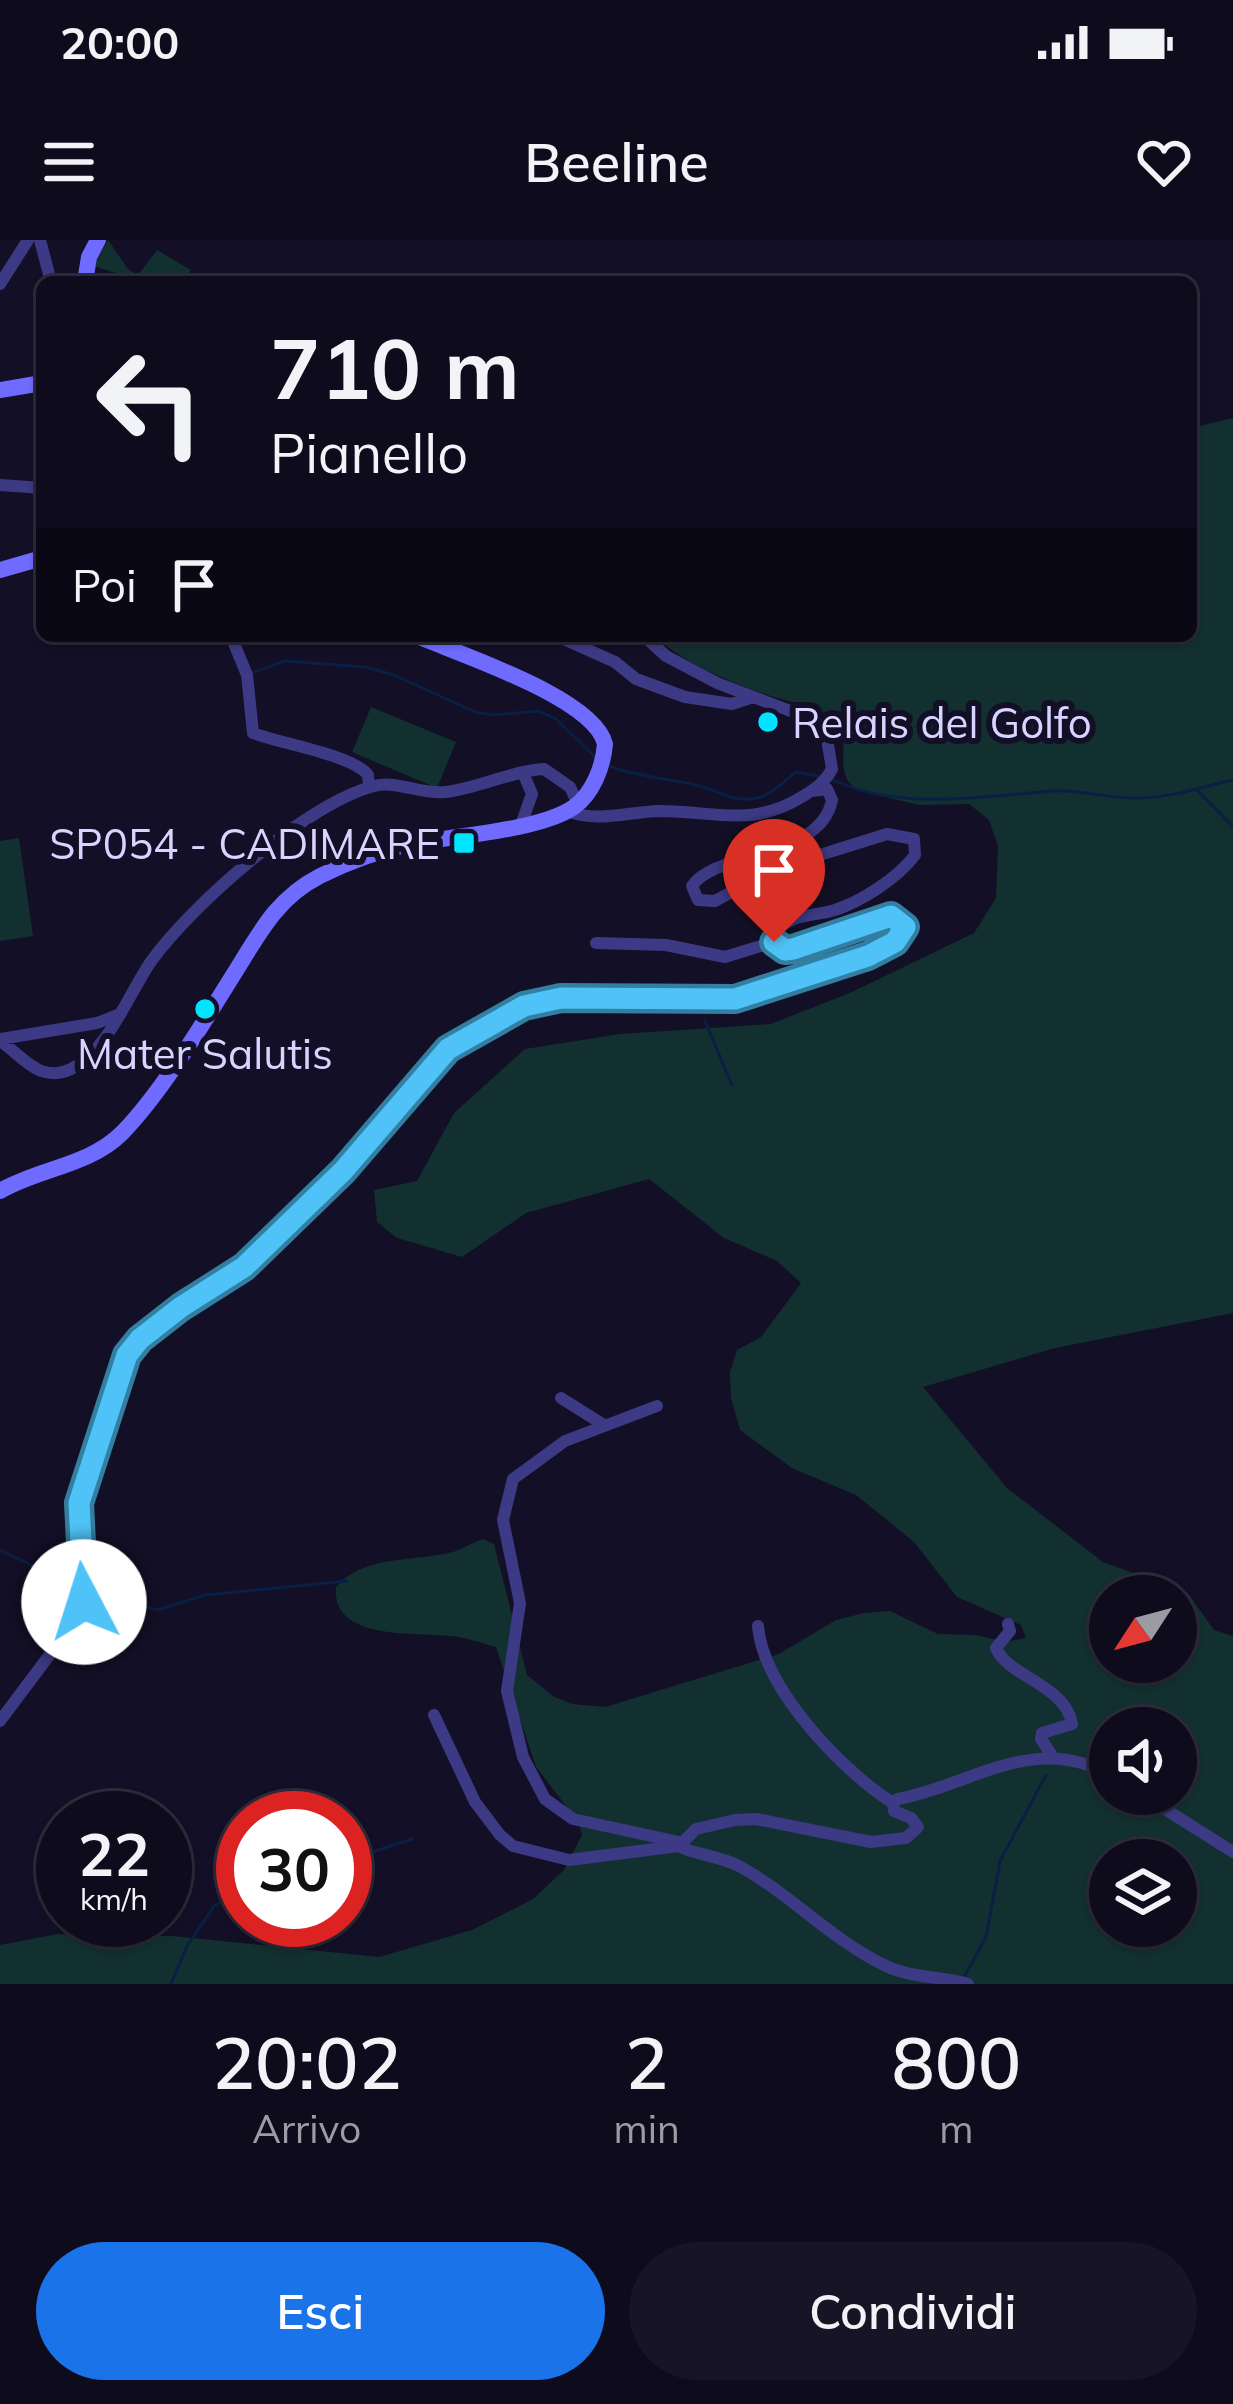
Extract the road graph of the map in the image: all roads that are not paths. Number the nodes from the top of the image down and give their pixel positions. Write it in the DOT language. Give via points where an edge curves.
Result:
graph roads {
  1 [pos="28,240"];
  2 [pos="40,240"];
  3 [pos="98,240"];
  4 [pos="49,276"];
  5 [pos="86,276"];
  6 [pos="0,284"];
  7 [pos="36,384"];
  8 [pos="0,389"];
  9 [pos="0,485"];
  10 [pos="36,488"];
  11 [pos="36,560"];
  12 [pos="0,570"];
  13 [pos="233,642"];
  14 [pos="430,642"];
  15 [pos="570,642"];
  16 [pos="651,642"];
  17 [pos="753,697"];
  18 [pos="523,773"];
  19 [pos="564,782"];
  20 [pos="370,787"];
  21 [pos="812,791"];
  22 [pos="532,794"];
  23 [pos="572,808"];
  24 [pos="521,825"];
  25 [pos="774,942"];
  26 [pos="596,944"];
  27 [pos="121,1014"];
  28 [pos="0,1040"];
  29 [pos="0,1191"];
  30 [pos="561,1398"];
  31 [pos="657,1406"];
  32 [pos="604,1425"];
  33 [pos="1008,1624"];
  34 [pos="758,1626"];
  35 [pos="434,1715"];
  36 [pos="0,1721"];
  37 [pos="1053,1757"];
  38 [pos="1089,1768"];
  39 [pos="893,1803"];
  40 [pos="1175,1815"];
  41 [pos="679,1844"];
  42 [pos="1233,1852"];
  43 [pos="968,1984"];
  1 -- 6 [label="street"];
  2 -- 4 [label="street"];
  3 -- 5 [label="main road"];
  7 -- 8 [label="main road"];
  9 -- 10 [label="street"];
  11 -- 12 [label="main road"];
  13 -- 20 [label="street" via="247,675 253,733 349,759"];
  14 -- 23 [label="main road" via="575,707 602,732 600,767"];
  15 -- 17 [label="street" via="686,697 732,704"];
  16 -- 17 [label="street"];
  17 -- 21 [label="street" via="806,717 827,739 832,770"];
  18 -- 19 [label="street" via="544,770"];
  18 -- 20 [label="street" via="440,793"];
  18 -- 22 [label="street"];
  19 -- 22 [label="street"];
  19 -- 23 [label="street"];
  20 -- 27 [label="street" via="252,860 162,946"];
  21 -- 23 [label="street" via="757,817 659,811 585,818"];
  21 -- 25 [label="street" via="827,789 832,800 816,826 765,854 704,873 692,886 698,900 716,901 772,870 887,834 914,839 915,854 838,909 786,921"];
  22 -- 24 [label="street"];
  23 -- 24 [label="main road"];
  24 -- 29 [label="main road" via="391,848 295,890 120,1135 83,1159"];
  25 -- 26 [label="street" via="725,957 666,945"];
  25 -- 36 [label="street" via="793,949 891,916 905,927 868,956 735,999 561,998 524,1006 469,1034 244,1267 140,1339 117,1379 79,1503 84,1602"];
  27 -- 28 [label="street"];
  27 -- 28 [label="street" via="91,1054 56,1074 23,1062"];
  30 -- 32 [label="street"];
  31 -- 32 [label="street"];
  32 -- 41 [label="street" via="565,1441 513,1480 503,1520 520,1603 507,1690 523,1757 545,1799 573,1819"];
  33 -- 37 [label="street" via="999,1656 1043,1686 1073,1720 1042,1732"];
  34 -- 39 [label="street" via="766,1664 792,1702 857,1776"];
  35 -- 41 [label="street" via="475,1802 513,1846 569,1860"];
  37 -- 38 [label="street"];
  37 -- 39 [label="street" via="1016,1761"];
  39 -- 41 [label="street" via="918,1826 906,1838 852,1840 756,1819 696,1829"];
  40 -- 42 [label="street"];
  41 -- 43 [label="street" via="746,1869 891,1969"];
}
